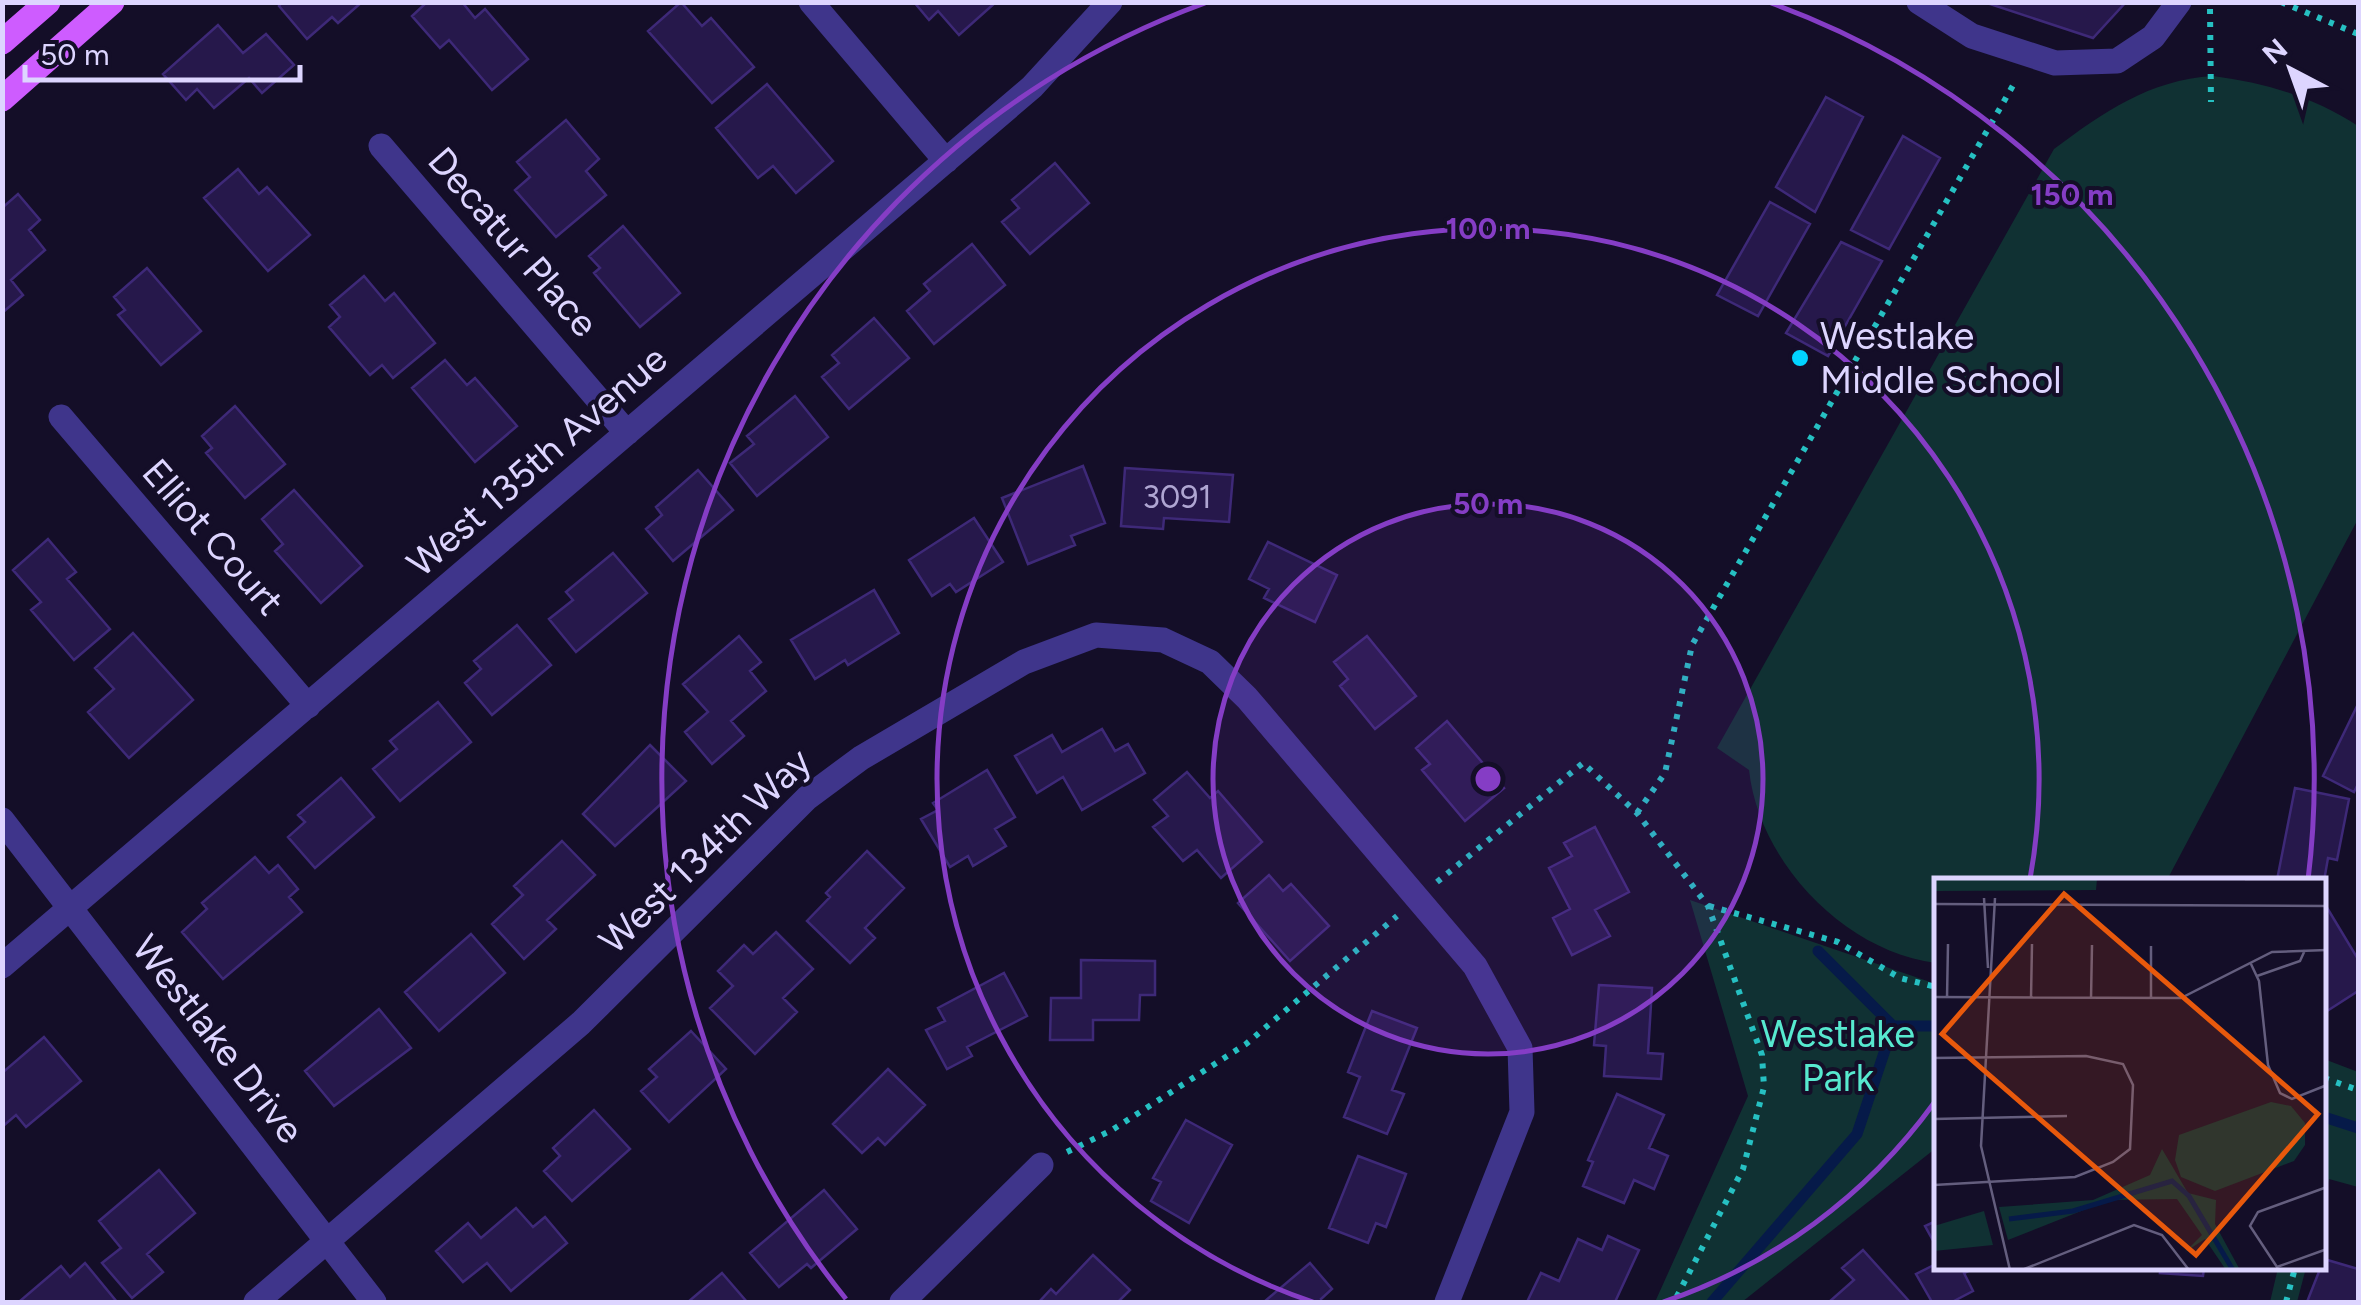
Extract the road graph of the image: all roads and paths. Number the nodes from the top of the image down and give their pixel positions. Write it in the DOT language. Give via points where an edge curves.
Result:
graph roads {
  1 [pos="48,2"];
  2 [pos="112,2"];
  3 [pos="811,2"];
  4 [pos="1110,2"];
  5 [pos="1920,2"];
  6 [pos="2179,2"];
  7 [pos="2210,2"];
  8 [pos="2281,2"];
  9 [pos="2358,34"];
  10 [pos="2,42"];
  11 [pos="2030,55"];
  12 [pos="2,99"];
  13 [pos="2211,102"];
  14 [pos="381,146"];
  15 [pos="946,161"];
  16 [pos="61,417"];
  17 [pos="627,433"];
  18 [pos="308,706"];
  19 [pos="1637,812"];
  20 [pos="2,820"];
  21 [pos="1417,898"];
  22 [pos="1708,906"];
  23 [pos="70,908"];
  24 [pos="2,966"];
  25 [pos="1934,986"];
  26 [pos="2326,1079"];
  27 [pos="2358,1090"];
  28 [pos="1041,1166"];
  29 [pos="327,1242"];
  30 [pos="2294,1270"];
  31 [pos="256,1302"];
  32 [pos="374,1302"];
  33 [pos="902,1302"];
  34 [pos="1447,1302"];
  35 [pos="1674,1302"];
  36 [pos="2286,1302"];
  1 -- 10 [label="main road"];
  2 -- 12 [label="main road"];
  3 -- 15 [label="street"];
  4 -- 15 [label="street, West 135th Avenue" via="1032,88"];
  5 -- 11 [label="street" via="1972,36"];
  6 -- 11 [label="street" via="2153,37 2117,61 2055,63"];
  7 -- 13 [label="path"];
  8 -- 9 [label="path"];
  11 -- 19 [label="path" via="1692,645 1664,773"];
  14 -- 17 [label="street, Decatur Place"];
  15 -- 17 [label="street, West 135th Avenue"];
  16 -- 18 [label="street, Elliot Court"];
  17 -- 18 [label="street, West 135th Avenue"];
  18 -- 23 [label="street, West 135th Avenue"];
  19 -- 21 [label="path" via="1583,763"];
  19 -- 22 [label="path"];
  20 -- 23 [label="street, Westlake Drive"];
  21 -- 28 [label="path" via="1246,1044 1112,1130"];
  21 -- 29 [label="street, West 134th Way" via="1210,662 1163,640 1096,634 1024,662 806,798 581,1023"];
  21 -- 34 [label="street, West 134th Way" via="1476,966 1520,1048 1522,1112"];
  22 -- 25 [label="path" via="1838,942 1900,978"];
  22 -- 35 [label="path" via="1762,1055 1764,1087 1743,1170"];
  23 -- 24 [label="street, West 135th Avenue"];
  23 -- 29 [label="street, Westlake Drive"];
  26 -- 27 [label="path"];
  28 -- 33 [label="street"];
  29 -- 31 [label="street, West 134th Way"];
  29 -- 32 [label="street, Westlake Drive"];
  30 -- 36 [label="path"];
}
